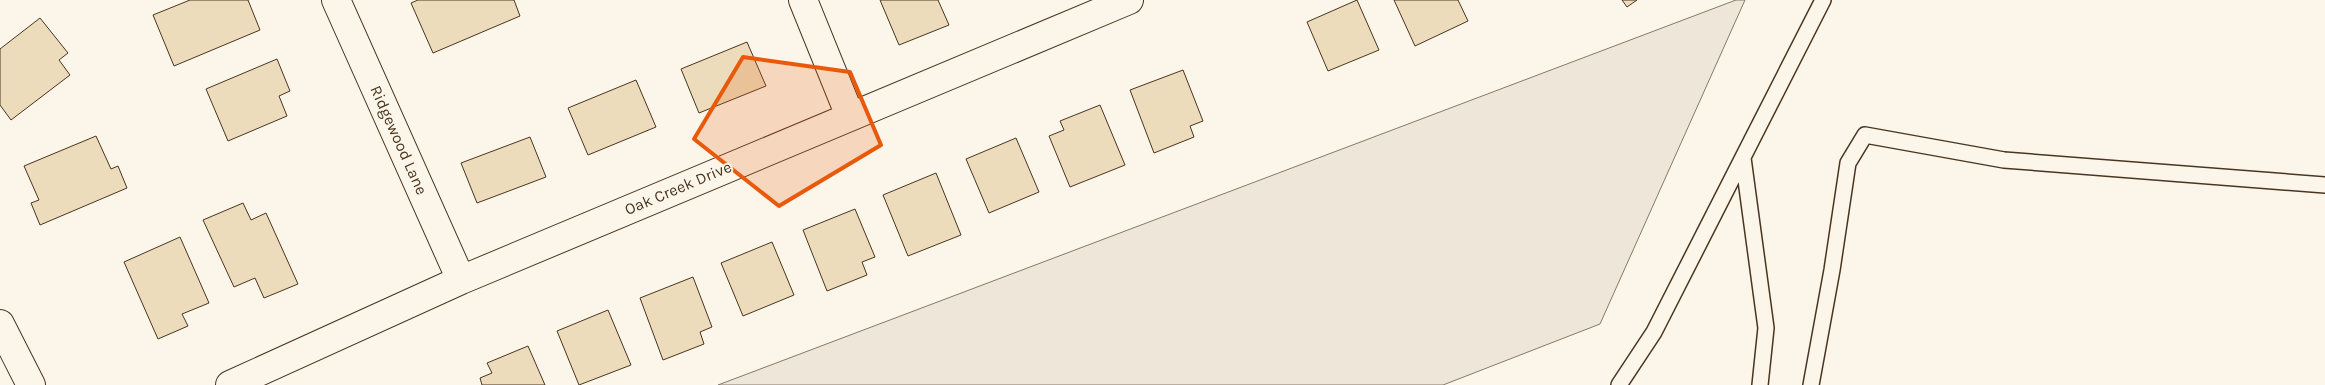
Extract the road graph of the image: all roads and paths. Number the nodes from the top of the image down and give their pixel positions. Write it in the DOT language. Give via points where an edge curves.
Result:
graph roads {
  1 [pos="336,0"];
  2 [pos="803,0"];
  3 [pos="1129,0"];
  4 [pos="1823,0"];
  5 [pos="850,116"];
  6 [pos="1743,158"];
  7 [pos="2325,185"];
  8 [pos="461,280"];
  9 [pos="0,324"];
  10 [pos="31,385"];
  11 [pos="230,385"];
  12 [pos="1619,385"];
  13 [pos="1760,385"];
  14 [pos="1811,385"];
  1 -- 8 [label="street, Ridgewood Lane"];
  2 -- 5 [label="street"];
  3 -- 5 [label="street, Oak Creek Drive"];
  4 -- 6 [label="lane"];
  5 -- 8 [label="street, Oak Creek Drive"];
  6 -- 12 [label="lane" via="1654,332"];
  6 -- 13 [label="lane" via="1766,328"];
  7 -- 14 [label="lane" via="2004,160 1865,135 1848,162"];
  8 -- 11 [label="street, Oak Creek Drive"];
  9 -- 10 [label="street"];
}
